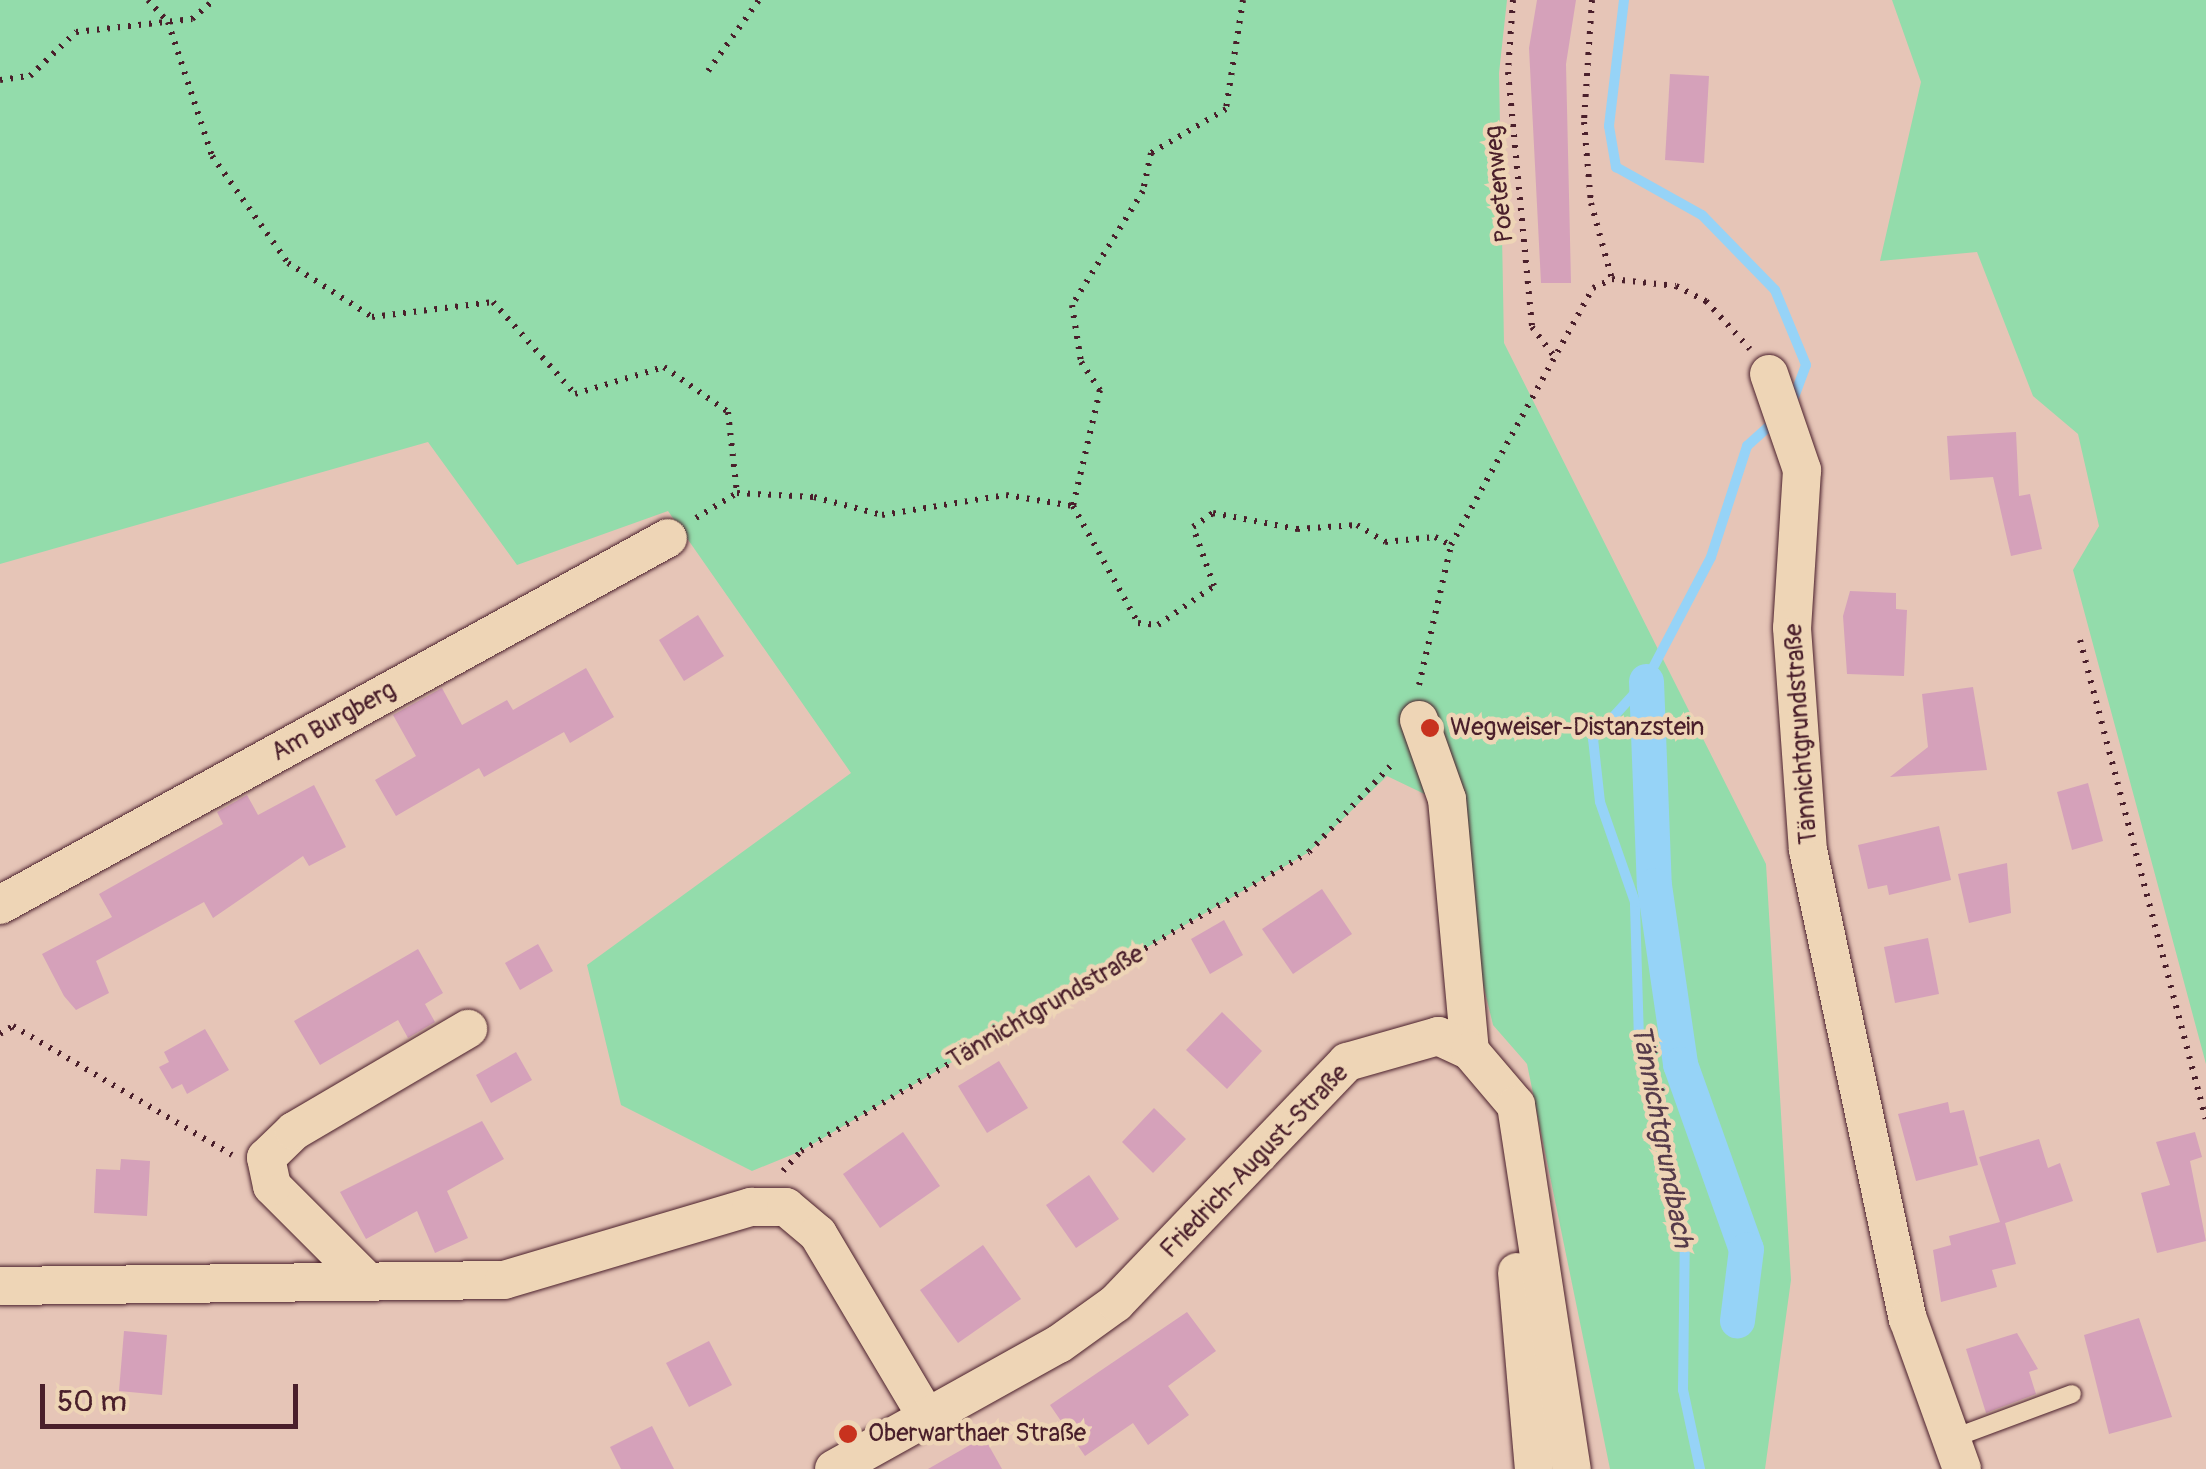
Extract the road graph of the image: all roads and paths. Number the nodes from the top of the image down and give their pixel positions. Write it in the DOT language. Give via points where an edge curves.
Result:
graph roads {
  1 [pos="148,0"];
  2 [pos="214,0"];
  3 [pos="759,0"];
  4 [pos="1244,0"];
  5 [pos="1514,0"];
  6 [pos="1592,0"];
  7 [pos="168,22"];
  8 [pos="708,71"];
  9 [pos="0,80"];
  10 [pos="1612,279"];
  11 [pos="1554,357"];
  12 [pos="1769,374"];
  13 [pos="737,493"];
  14 [pos="1073,506"];
  15 [pos="668,538"];
  16 [pos="1450,545"];
  17 [pos="2080,640"];
  18 [pos="1419,720"];
  19 [pos="0,905"];
  20 [pos="468,1029"];
  21 [pos="0,1034"];
  22 [pos="1470,1051"];
  23 [pos="2206,1119"];
  24 [pos="1527,1157"];
  25 [pos="264,1171"];
  26 [pos="751,1206"];
  27 [pos="367,1282"];
  28 [pos="0,1286"];
  29 [pos="2072,1394"];
  30 [pos="928,1419"];
  31 [pos="1956,1454"];
  32 [pos="834,1469"];
  33 [pos="1534,1469"];
  34 [pos="1572,1469"];
  1 -- 7 [label="path"];
  2 -- 7 [label="path" via="192,19"];
  3 -- 8 [label="path"];
  4 -- 14 [label="path" via="1226,109 1151,153 1142,191 1072,305 1080,362 1100,390"];
  5 -- 11 [label="path, Poetenweg" via="1508,72 1532,327"];
  6 -- 10 [label="path" via="1584,122 1591,203"];
  7 -- 9 [label="path" via="76,32 30,76"];
  7 -- 13 [label="path" via="212,156 288,263 372,317 494,302 575,394 664,367 728,412"];
  10 -- 11 [label="path, Tännichtgrundstraße" via="1580,305"];
  10 -- 12 [label="path" via="1676,286 1706,301"];
  11 -- 16 [label="path, Tännichtgrundstraße"];
  12 -- 31 [label="street, Tännichtgrundstraße" via="1802,470 1792,628 1808,850 1904,1301"];
  13 -- 14 [label="path" via="814,497 882,515 1006,494"];
  13 -- 15 [label="path"];
  14 -- 16 [label="path" via="1138,623 1158,625 1214,586 1193,527 1213,513 1297,529 1358,526 1385,542 1436,537"];
  15 -- 19 [label="street, Am Burgberg"];
  16 -- 18 [label="path, Tännichtgrundstraße" via="1429,615"];
  17 -- 23 [label="path"];
  18 -- 22 [label="street" via="1447,800"];
  18 -- 26 [label="path, Tännichtgrundstraße" via="1387,775 1309,852 800,1151"];
  20 -- 25 [label="street" via="294,1131 266,1158"];
  21 -- 25 [label="path" via="13,1026"];
  22 -- 24 [label="street" via="1516,1106"];
  22 -- 30 [label="street, Friedrich-August-Straße" via="1438,1036 1346,1062 1116,1303"];
  24 -- 33 [label="street" via="1510,1222"];
  24 -- 34 [label="street"];
  25 -- 27 [label="street"];
  26 -- 27 [label="street" via="504,1280"];
  26 -- 30 [label="street" via="786,1207 818,1234"];
  27 -- 28 [label="street"];
  29 -- 31 [label="lane"];
  30 -- 32 [label="street, Friedrich-August-Straße"];
}
